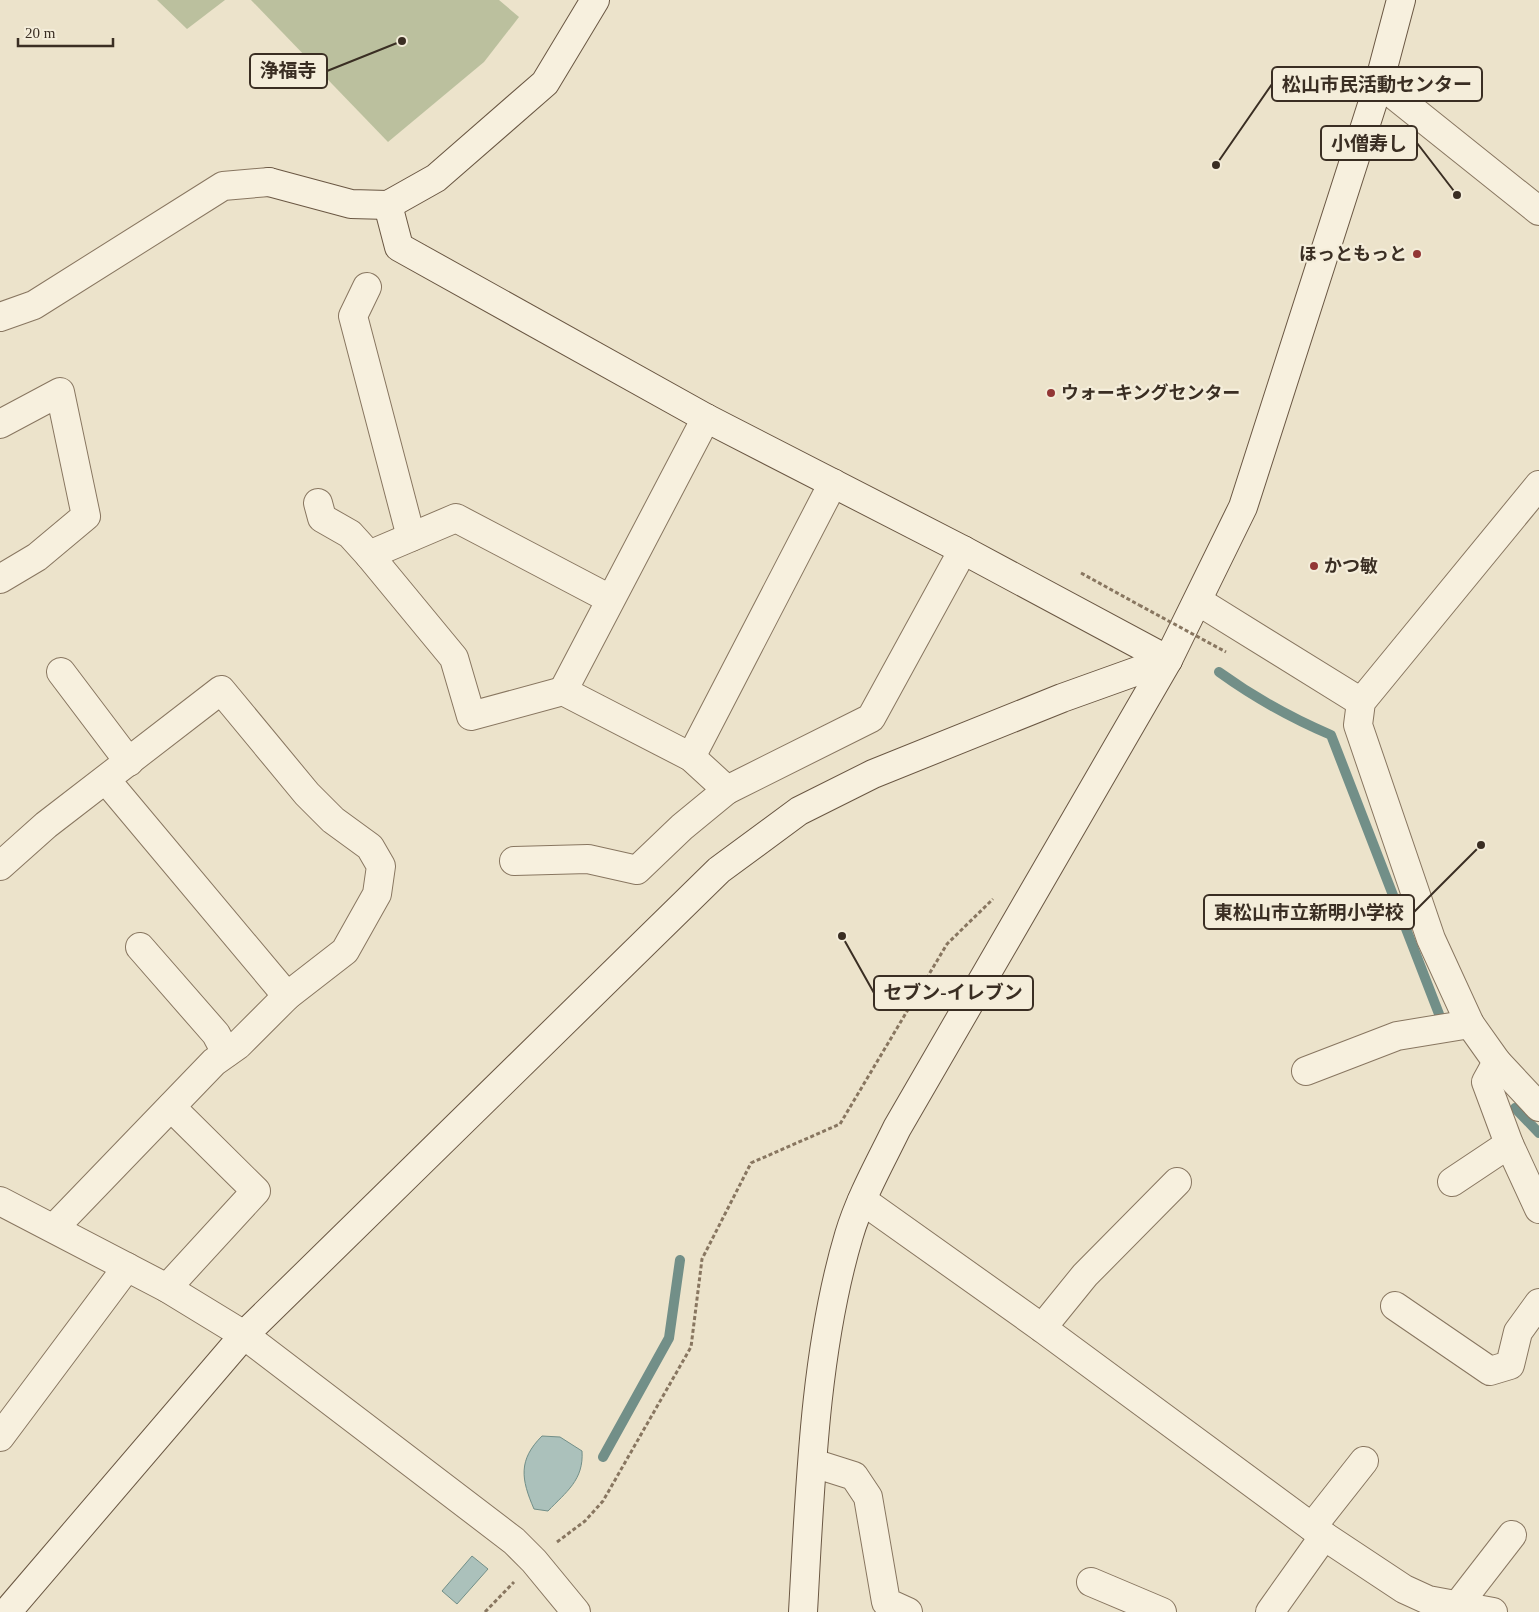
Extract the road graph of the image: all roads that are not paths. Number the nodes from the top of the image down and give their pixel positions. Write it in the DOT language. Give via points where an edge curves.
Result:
graph roads {
  1 [pos="595,0"];
  2 [pos="1401,0"];
  3 [pos="1379,83"];
  4 [pos="388,205"];
  5 [pos="1537,205"];
  6 [pos="368,287"];
  7 [pos="0,317"];
  8 [pos="706,418"];
  9 [pos="0,424"];
  10 [pos="833,483"];
  11 [pos="1539,485"];
  12 [pos="318,503"];
  13 [pos="411,537"];
  14 [pos="963,550"];
  15 [pos="369,555"];
  16 [pos="0,579"];
  17 [pos="610,599"];
  18 [pos="1198,601"];
  19 [pos="1168,660"];
  20 [pos="61,672"];
  21 [pos="563,692"];
  22 [pos="1361,702"];
  23 [pos="691,757"];
  24 [pos="129,762"];
  25 [pos="106,780"];
  26 [pos="727,790"];
  27 [pos="514,861"];
  28 [pos="0,866"];
  29 [pos="140,947"];
  30 [pos="287,996"];
  31 [pos="1470,1024"];
  32 [pos="226,1053"];
  33 [pos="1497,1062"];
  34 [pos="1306,1071"];
  35 [pos="171,1107"];
  36 [pos="1539,1107"];
  37 [pos="1509,1144"];
  38 [pos="1177,1182"];
  39 [pos="1452,1182"];
  40 [pos="862,1200"];
  41 [pos="0,1201"];
  42 [pos="1539,1208"];
  43 [pos="54,1228"];
  44 [pos="127,1267"];
  45 [pos="167,1288"];
  46 [pos="1539,1303"];
  47 [pos="1395,1306"];
  48 [pos="1042,1328"];
  49 [pos="244,1335"];
  50 [pos="0,1437"];
  51 [pos="1364,1461"];
  52 [pos="813,1464"];
  53 [pos="1318,1531"];
  54 [pos="1512,1535"];
  55 [pos="1091,1582"];
  56 [pos="1457,1606"];
  57 [pos="7,1612"];
  58 [pos="576,1612"];
  59 [pos="803,1612"];
  60 [pos="908,1612"];
  61 [pos="1162,1612"];
  62 [pos="1270,1612"];
  63 [pos="1493,1612"];
  1 -- 4 [label="street" via="545,83 436,178"];
  2 -- 3 [label="street"];
  3 -- 5 [label="street"];
  3 -- 18 [label="street" via="1243,507"];
  4 -- 7 [label="street" via="351,204 269,182 222,186 34,305"];
  4 -- 8 [label="street" via="399,247"];
  6 -- 13 [label="street" via="352,316"];
  8 -- 10 [label="street"];
  8 -- 17 [label="street"];
  9 -- 16 [label="street" via="60,392 86,516 37,557"];
  10 -- 14 [label="street"];
  10 -- 23 [label="street"];
  11 -- 22 [label="street"];
  12 -- 15 [label="street" via="322,518 350,534"];
  13 -- 15 [label="street"];
  13 -- 17 [label="street" via="456,518"];
  14 -- 19 [label="street"];
  14 -- 26 [label="street" via="871,718"];
  15 -- 21 [label="street" via="454,658 471,716"];
  17 -- 21 [label="street"];
  18 -- 19 [label="street"];
  18 -- 22 [label="street"];
  19 -- 40 [label="street" via="925,1078"];
  19 -- 49 [label="street" via="1062,698 873,774 799,812 719,870"];
  20 -- 24 [label="street"];
  21 -- 23 [label="street"];
  22 -- 31 [label="street" via="1358,725 1366,756 1431,939"];
  23 -- 26 [label="street"];
  24 -- 25 [label="street"];
  24 -- 30 [label="street" via="221,690 306,794 333,820 370,847 380,866 377,894 345,951"];
  25 -- 28 [label="street" via="46,824"];
  25 -- 30 [label="street"];
  26 -- 27 [label="street" via="637,870 588,859"];
  29 -- 32 [label="street" via="216,1034"];
  30 -- 32 [label="street"];
  31 -- 33 [label="street"];
  31 -- 34 [label="street" via="1397,1036"];
  32 -- 35 [label="street"];
  33 -- 36 [label="street"];
  33 -- 37 [label="street" via="1486,1082"];
  35 -- 43 [label="street"];
  35 -- 45 [label="street" via="256,1191"];
  37 -- 39 [label="street"];
  37 -- 42 [label="street"];
  38 -- 48 [label="street" via="1085,1275"];
  40 -- 48 [label="street"];
  40 -- 52 [label="street" via="833,1298"];
  41 -- 43 [label="street"];
  43 -- 44 [label="street"];
  44 -- 45 [label="street"];
  44 -- 50 [label="street"];
  45 -- 49 [label="street"];
  46 -- 47 [label="street" via="1518,1332 1510,1365 1490,1371"];
  48 -- 53 [label="street"];
  49 -- 57 [label="street"];
  49 -- 58 [label="street" via="514,1541"];
  51 -- 53 [label="street"];
  52 -- 59 [label="street"];
  52 -- 60 [label="street" via="854,1476 868,1496 886,1602"];
  53 -- 56 [label="street" via="1404,1589 1428,1600"];
  53 -- 62 [label="street"];
  54 -- 56 [label="street"];
  55 -- 61 [label="street"];
  56 -- 63 [label="street"];
}
